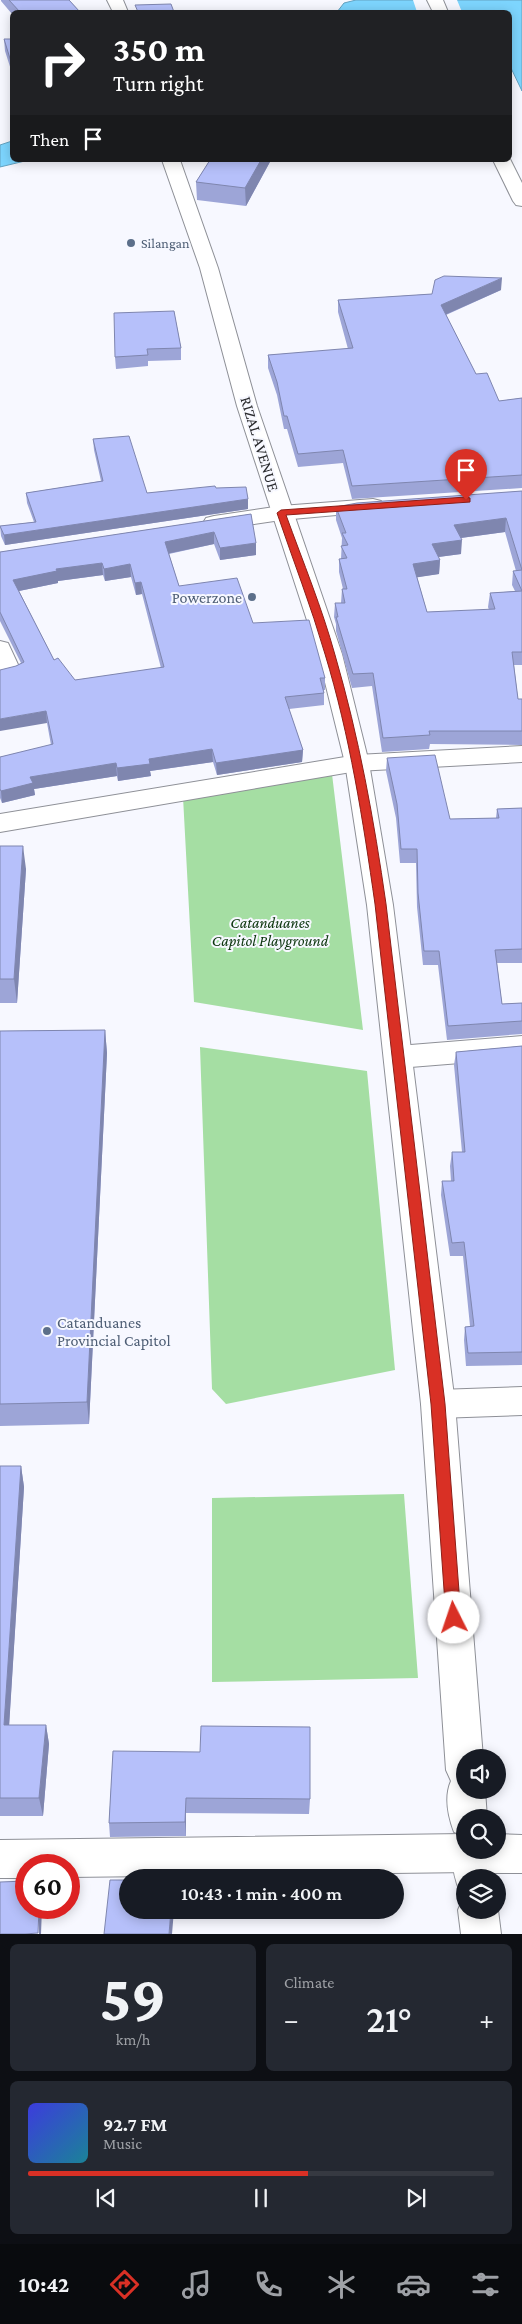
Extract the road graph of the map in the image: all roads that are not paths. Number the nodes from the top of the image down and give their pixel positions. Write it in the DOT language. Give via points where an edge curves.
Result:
graph roads {
  1 [pos="171,162"];
  2 [pos="503,162"];
  3 [pos="522,201"];
  4 [pos="397,505"];
  5 [pos="281,513"];
  6 [pos="194,526"];
  7 [pos="0,648"];
  8 [pos="9,671"];
  9 [pos="522,754"];
  10 [pos="357,763"];
  11 [pos="0,823"];
  12 [pos="522,1047"];
  13 [pos="398,1057"];
  14 [pos="522,1402"];
  15 [pos="438,1404"];
  16 [pos="463,1749"];
  17 [pos="456,1850"];
  18 [pos="506,1853"];
  19 [pos="522,1854"];
  20 [pos="0,1859"];
  21 [pos="479,1919"];
  22 [pos="480,1934"];
  1 -- 5 [label="main road, RIZAL AVENUE" via="209,268"];
  2 -- 3 [label="main road"];
  4 -- 5 [label="main road"];
  5 -- 6 [label="main road"];
  5 -- 10 [label="main road, RIZAL AVENUE" via="330,654"];
  7 -- 8 [label="main road"];
  9 -- 10 [label="main road"];
  10 -- 11 [label="main road"];
  10 -- 13 [label="main road, RIZAL AVENUE" via="380,904"];
  12 -- 13 [label="main road"];
  13 -- 15 [label="main road, RIZAL AVENUE"];
  14 -- 15 [label="main road"];
  15 -- 16 [label="main road, RIZAL AVENUE"];
  17 -- 20 [label="main road"];
  18 -- 19 [label="main road"];
  21 -- 22 [label="main road"];
}
